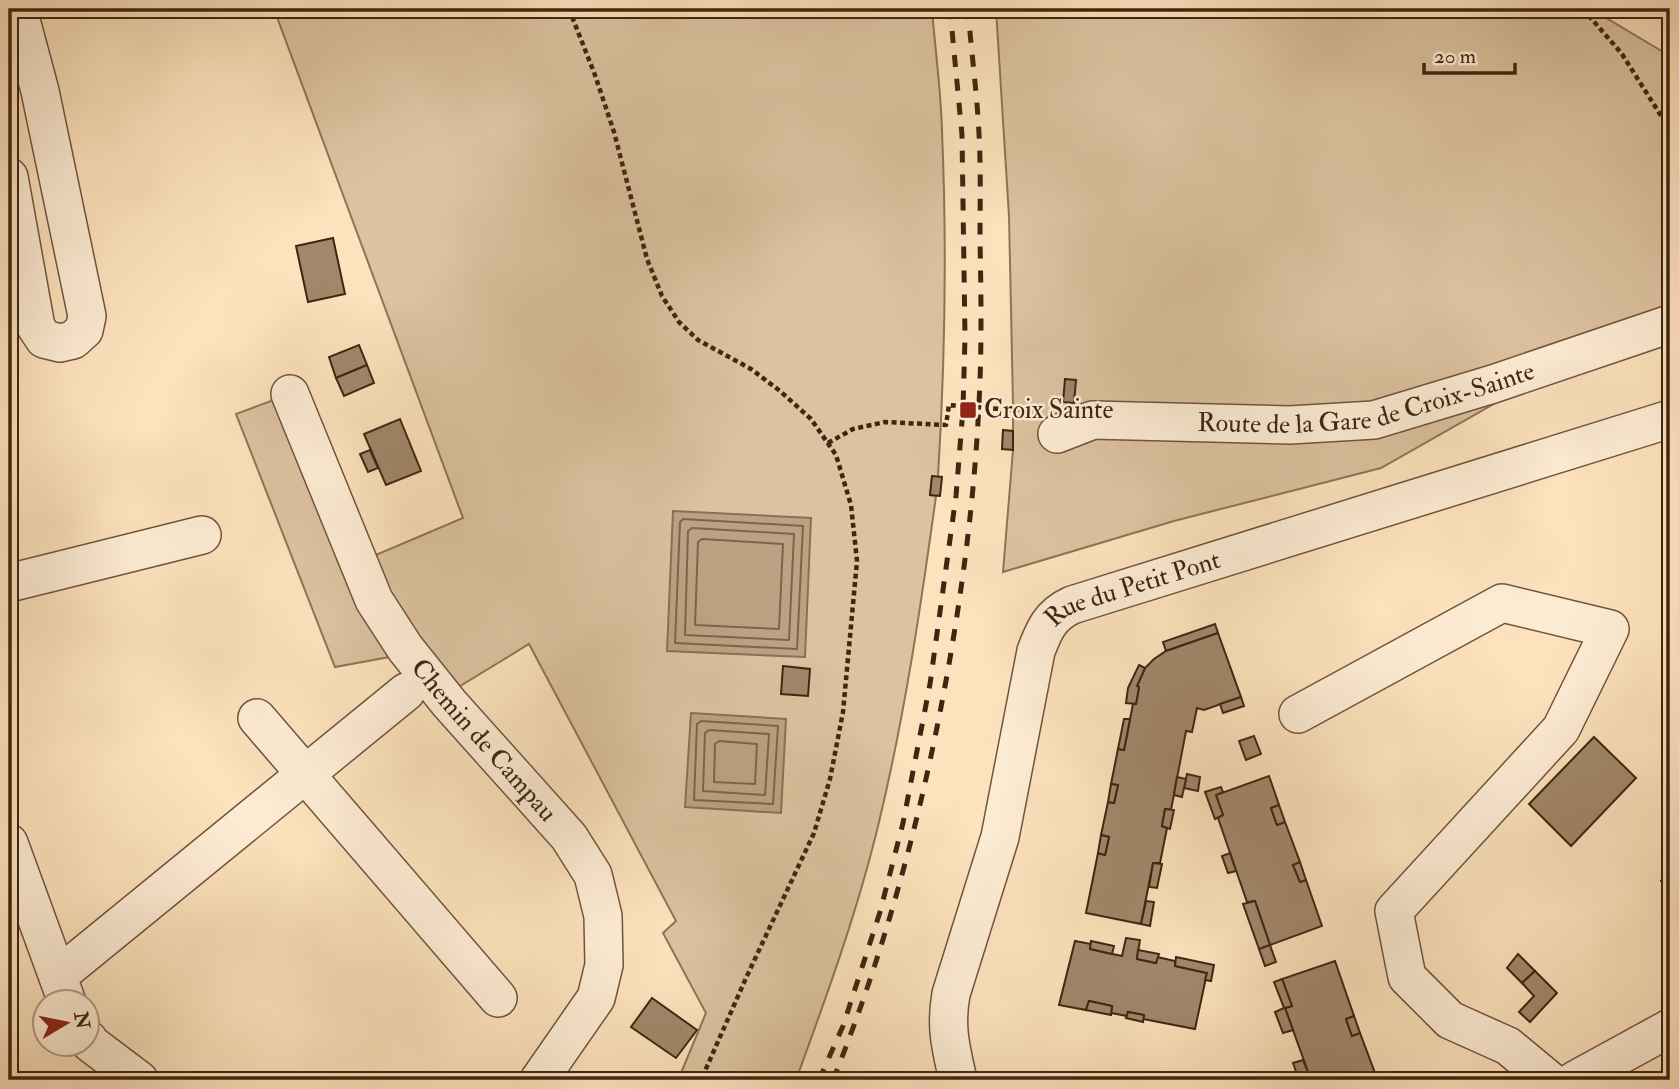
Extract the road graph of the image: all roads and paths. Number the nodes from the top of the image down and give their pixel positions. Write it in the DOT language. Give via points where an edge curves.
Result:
graph roads {
  1 [pos="18,9"];
  2 [pos="569,9"];
  3 [pos="1583,9"];
  4 [pos="1670,130"];
  5 [pos="9,177"];
  6 [pos="1670,324"];
  7 [pos="290,394"];
  8 [pos="987,407"];
  9 [pos="1670,419"];
  10 [pos="1057,434"];
  11 [pos="828,443"];
  12 [pos="202,535"];
  13 [pos="9,583"];
  14 [pos="406,692"];
  15 [pos="1298,714"];
  16 [pos="257,718"];
  17 [pos="306,774"];
  18 [pos="9,843"];
  19 [pos="63,988"];
  20 [pos="64,988"];
  21 [pos="498,998"];
  22 [pos="1670,1028"];
  23 [pos="102,1052"];
  24 [pos="139,1080"];
  25 [pos="539,1080"];
  26 [pos="701,1080"];
  27 [pos="958,1080"];
  28 [pos="1549,1080"];
  29 [pos="1575,1080"];
  1 -- 5 [label="street" via="87,316 84,330 73,340 44,339 36,327"];
  2 -- 11 [label="path" via="614,132 647,259 662,296 679,323 698,340 780,391 811,419"];
  3 -- 4 [label="path" via="1622,54"];
  6 -- 10 [label="street, Route de la Gare de Croix-Sainte" via="1374,420 1290,425 1093,420"];
  7 -- 25 [label="street, Chemin de Campau" via="374,600 449,704 569,837 593,875 603,916 604,965 596,998"];
  8 -- 11 [label="path" via="948,405 946,425 885,422 853,429"];
  9 -- 27 [label="street, Rue du Petit Pont" via="1060,610 1048,623 1036,651 1000,836 951,994 948,1038"];
  11 -- 26 [label="path" via="851,505 857,561 843,712 830,779 814,832"];
  12 -- 13 [label="street"];
  14 -- 17 [label="street"];
  15 -- 28 [label="street" via="1502,603 1610,629 1561,729 1394,911 1407,977 1450,1020 1508,1046"];
  16 -- 17 [label="street"];
  17 -- 20 [label="street"];
  17 -- 21 [label="street"];
  18 -- 19 [label="street"];
  22 -- 29 [label="street"];
  23 -- 24 [label="street"];
}
